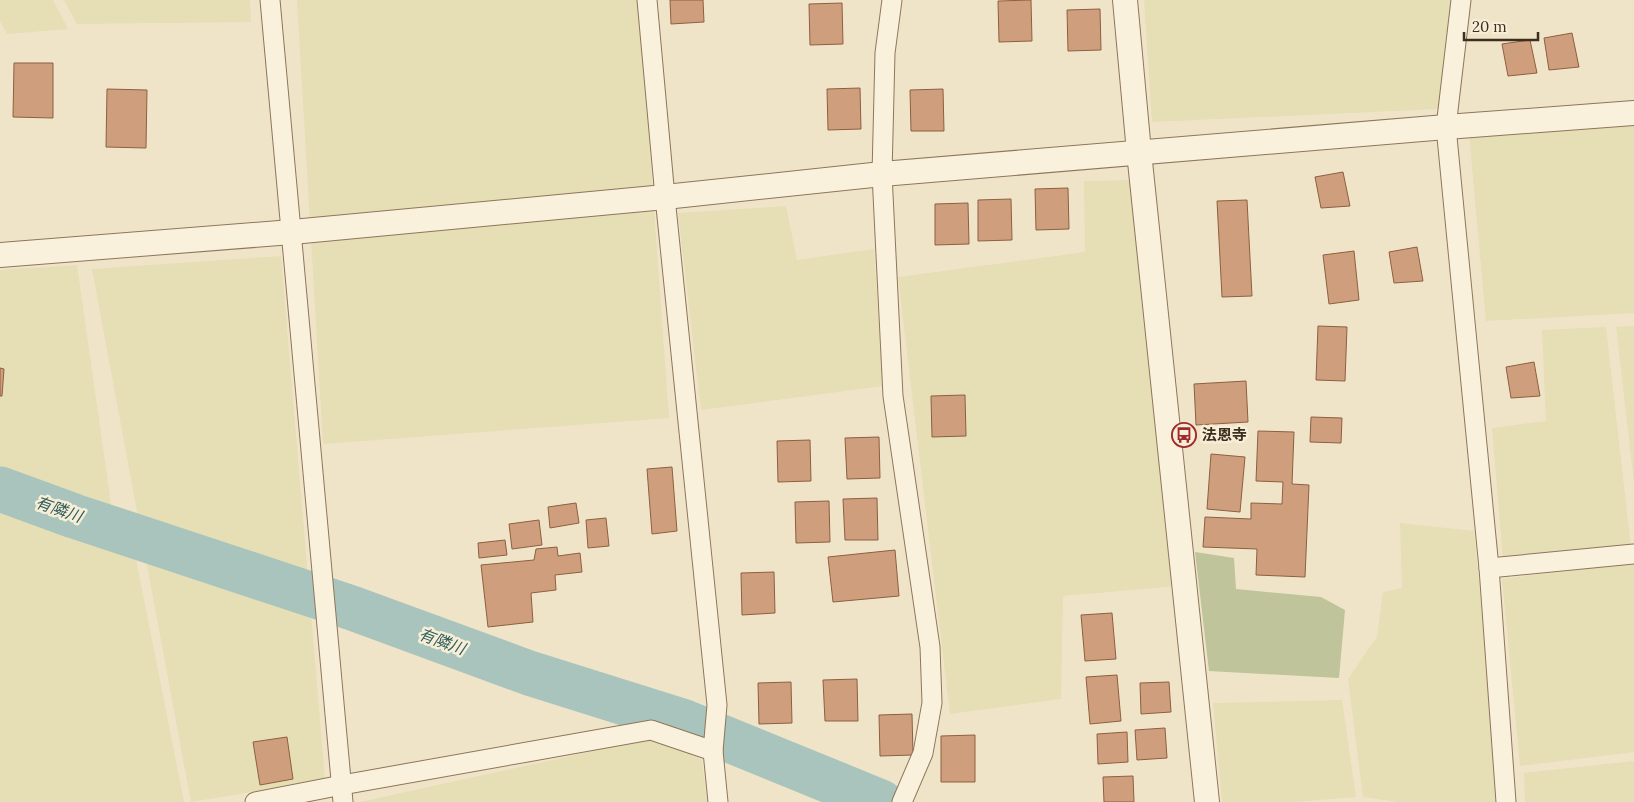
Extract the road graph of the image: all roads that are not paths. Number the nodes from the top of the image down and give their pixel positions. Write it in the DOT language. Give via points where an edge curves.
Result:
graph roads {
  1 [pos="270,0"];
  2 [pos="647,0"];
  3 [pos="892,0"];
  4 [pos="1125,0"];
  5 [pos="1460,0"];
  6 [pos="1634,113"];
  7 [pos="1446,127"];
  8 [pos="1139,152"];
  9 [pos="882,174"];
  10 [pos="665,197"];
  11 [pos="292,232"];
  12 [pos="0,255"];
  13 [pos="1634,554"];
  14 [pos="1489,568"];
  15 [pos="713,750"];
  16 [pos="343,793"];
  17 [pos="903,801"];
  18 [pos="255,802"];
  19 [pos="718,802"];
  20 [pos="1207,802"];
  21 [pos="1506,802"];
  1 -- 11 [label="street"];
  2 -- 10 [label="street"];
  3 -- 9 [label="street" via="885,53"];
  4 -- 8 [label="street"];
  5 -- 7 [label="street"];
  6 -- 7 [label="street"];
  7 -- 8 [label="street"];
  7 -- 14 [label="street"];
  8 -- 9 [label="street"];
  8 -- 20 [label="street"];
  9 -- 10 [label="street"];
  9 -- 17 [label="street" via="893,396 930,647 932,702 922,752"];
  10 -- 11 [label="street"];
  10 -- 15 [label="street" via="717,704"];
  11 -- 12 [label="street"];
  11 -- 16 [label="street"];
  13 -- 14 [label="street"];
  14 -- 21 [label="street"];
  15 -- 16 [label="street" via="651,730"];
  15 -- 19 [label="street"];
  16 -- 18 [label="street"];
}
